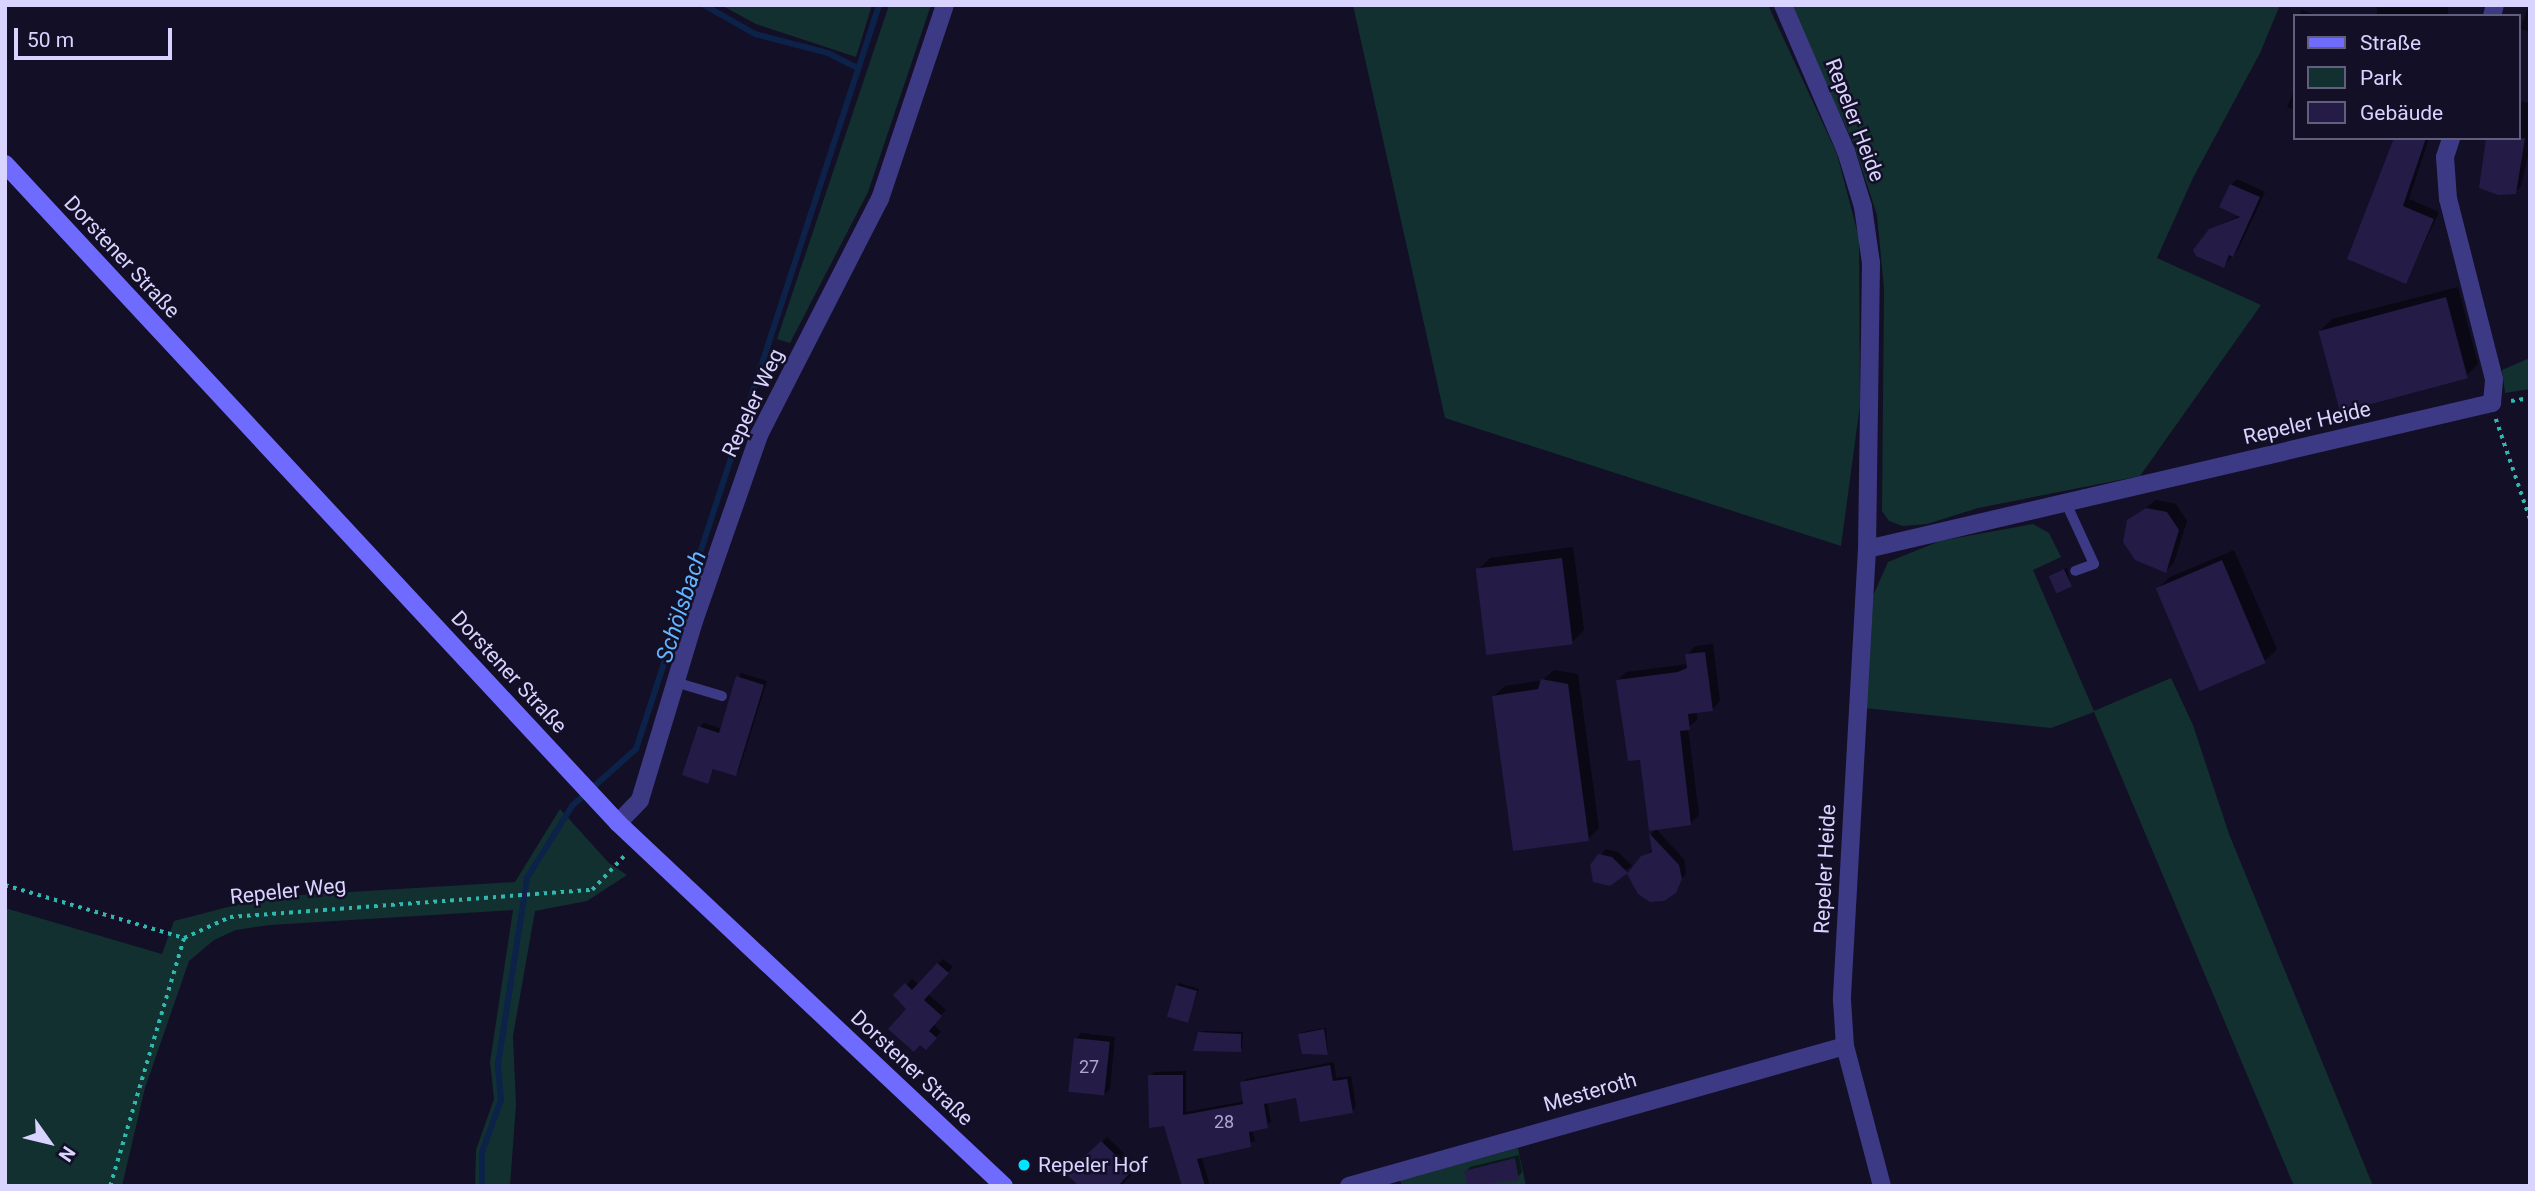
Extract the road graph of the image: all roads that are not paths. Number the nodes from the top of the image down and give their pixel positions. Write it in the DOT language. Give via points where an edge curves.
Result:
graph roads {
  1 [pos="945,5"];
  2 [pos="1783,5"];
  3 [pos="2450,140"];
  4 [pos="5,164"];
  5 [pos="2066,503"];
  6 [pos="1867,549"];
  7 [pos="2075,572"];
  8 [pos="676,682"];
  9 [pos="722,696"];
  10 [pos="618,823"];
  11 [pos="1845,1046"];
  12 [pos="1004,1186"];
  13 [pos="1349,1186"];
  14 [pos="1882,1186"];
  1 -- 8 [label="street, Repeler Weg" via="880,199 759,435"];
  2 -- 6 [label="street, Repeler Heide" via="1846,151 1863,207 1871,263"];
  3 -- 5 [label="street, Repeler Heide" via="2445,157 2448,199 2494,379 2492,403"];
  4 -- 10 [label="main road, Dorstener Straße"];
  5 -- 6 [label="street, Repeler Heide"];
  5 -- 7 [label="lane" via="2094,564"];
  6 -- 11 [label="street, Repeler Heide" via="1847,871 1842,1000"];
  8 -- 9 [label="lane"];
  8 -- 10 [label="street, Repeler Weg" via="640,800"];
  10 -- 12 [label="main road, Dorstener Straße"];
  11 -- 13 [label="street, Mesteroth"];
  11 -- 14 [label="street, Repeler Heide"];
}
